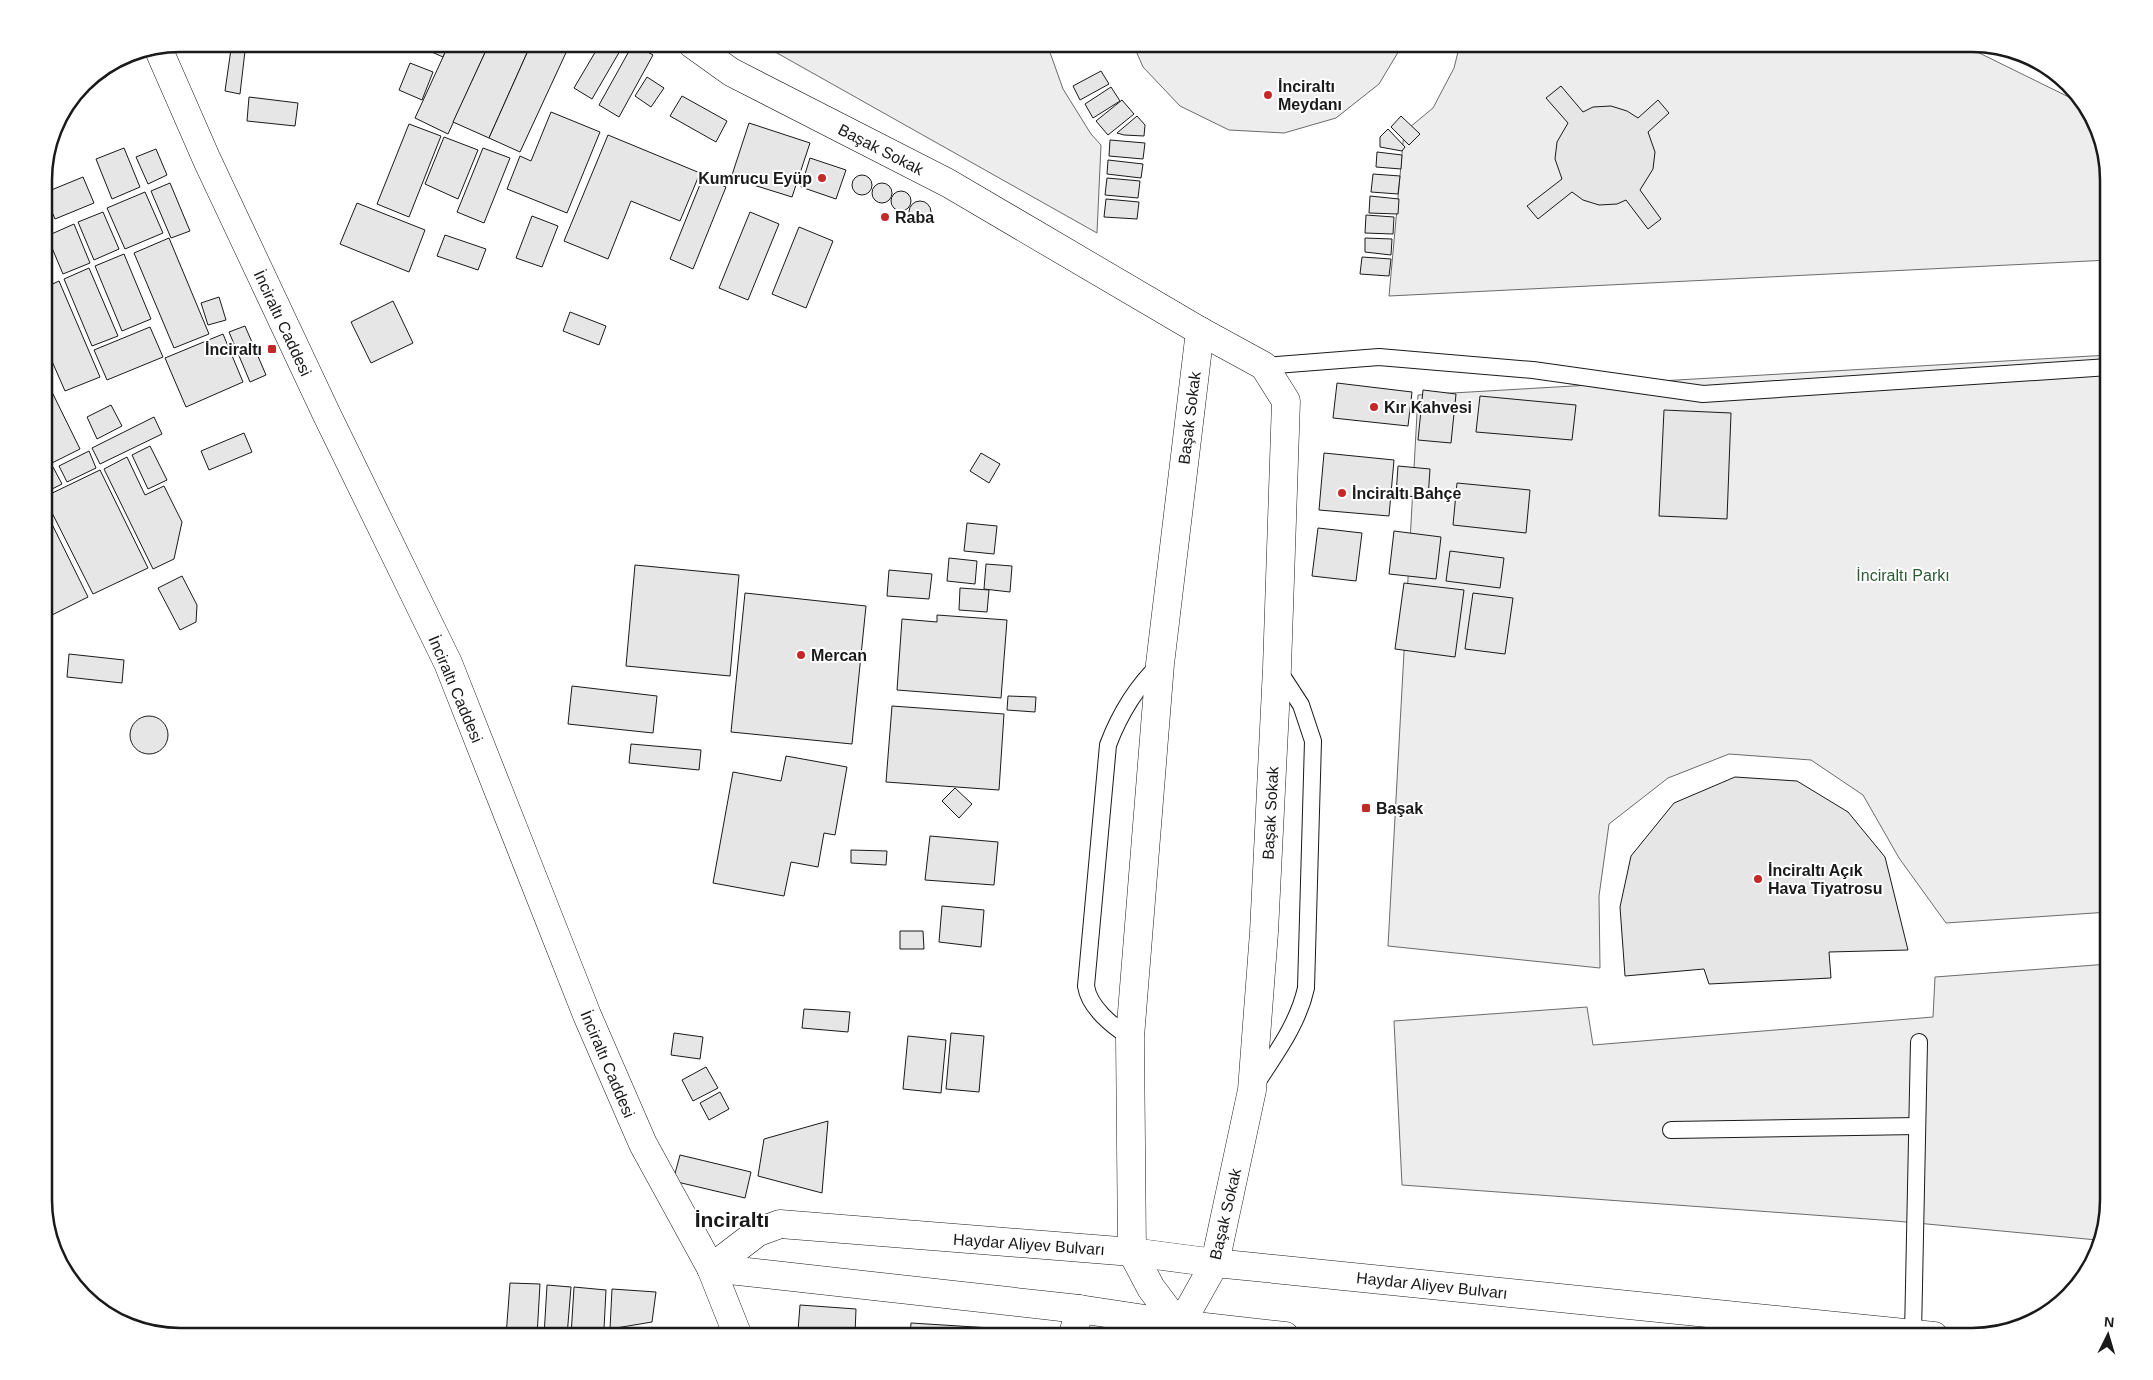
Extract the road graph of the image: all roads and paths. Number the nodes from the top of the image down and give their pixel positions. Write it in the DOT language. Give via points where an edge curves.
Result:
graph roads {
  1 [pos="703,52"];
  2 [pos="161,54"];
  3 [pos="1200,331"];
  4 [pos="1264,366"];
  5 [pos="2100,367"];
  6 [pos="1160,664"];
  7 [pos="1277,668"];
  8 [pos="1130,1037"];
  9 [pos="1919,1042"];
  10 [pos="1252,1090"];
  11 [pos="1917,1126"];
  12 [pos="1671,1130"];
  13 [pos="1132,1252"];
  14 [pos="1215,1263"];
  15 [pos="711,1268"];
  16 [pos="1079,1309"];
  17 [pos="1178,1324"];
  18 [pos="735,1328"];
  19 [pos="1075,1328"];
  20 [pos="1214,1328"];
  21 [pos="1855,1328"];
  22 [pos="1924,1328"];
  1 -- 3 [label="street, Başak Sokak" via="730,72 948,183"];
  2 -- 15 [label="street, İnciraltı Caddesi" via="326,413 448,663 587,1015 643,1144"];
  3 -- 4 [label="street, Başak Sokak"];
  3 -- 6 [label="street, Başak Sokak"];
  4 -- 5 [label="lane" via="1379,357 1533,370 1703,394"];
  4 -- 7 [label="street, Başak Sokak" via="1286,401"];
  6 -- 8 [label="street, Başak Sokak"];
  6 -- 8 [label="lane" via="1128,702 1108,744 1086,986 1091,1003 1119,1031"];
  7 -- 10 [label="street, Başak Sokak" via="1264,932"];
  7 -- 10 [label="lane" via="1301,705 1313,741 1306,988 1294,1025"];
  8 -- 13 [label="street, Başak Sokak"];
  9 -- 11 [label="lane"];
  10 -- 14 [label="street, Başak Sokak"];
  11 -- 12 [label="lane"];
  11 -- 22 [label="lane"];
  13 -- 14 [label="street, Haydar Aliyev Bulvarı"];
  13 -- 15 [label="street, Haydar Aliyev Bulvarı" via="780,1224 758,1232"];
  13 -- 17 [label="street" via="1151,1288"];
  14 -- 17 [label="street, Başak Sokak"];
  14 -- 21 [label="street, Haydar Aliyev Bulvarı"];
  15 -- 16 [label="street"];
  15 -- 18 [label="street, İnciraltı Caddesi"];
  16 -- 17 [label="street"];
  16 -- 19 [label="street"];
  17 -- 20 [label="street"];
}
